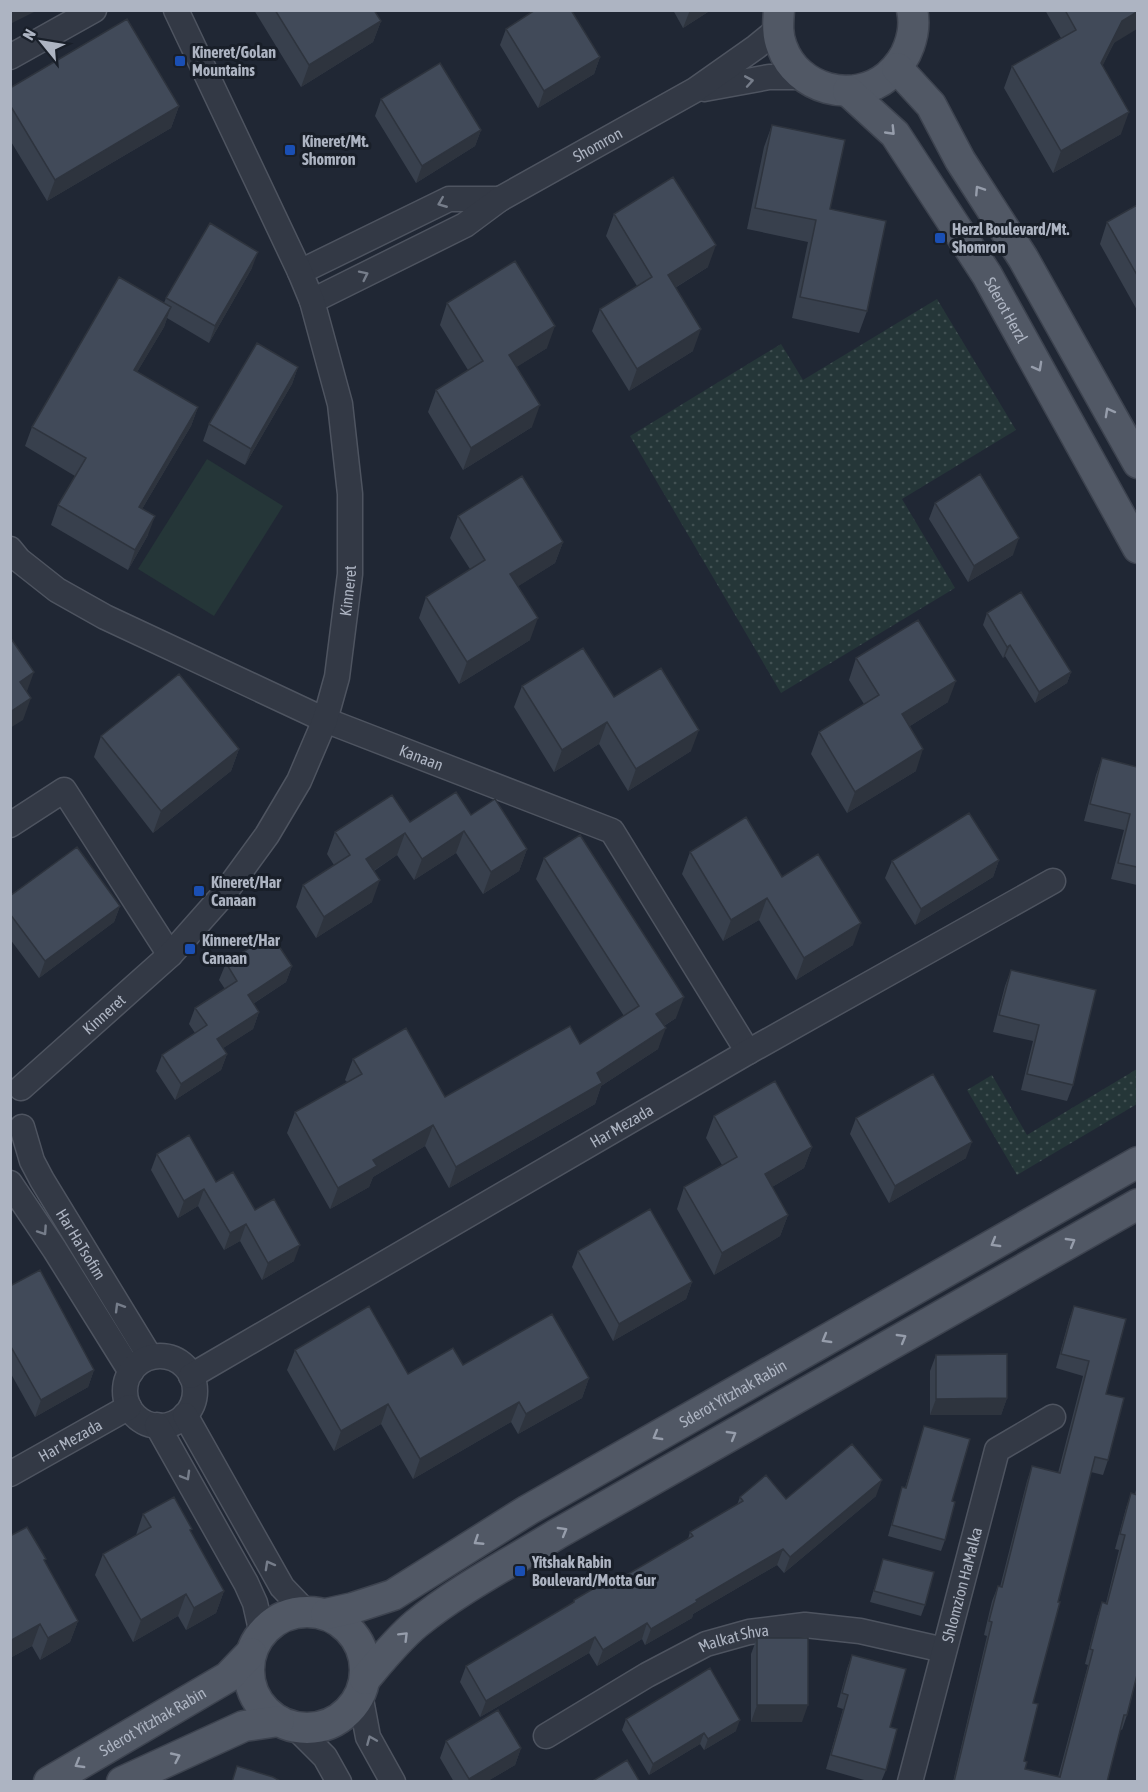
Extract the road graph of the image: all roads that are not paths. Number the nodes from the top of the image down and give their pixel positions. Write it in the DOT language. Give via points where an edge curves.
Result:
graph roads {
  1 [pos="94,10"];
  2 [pos="177,10"];
  3 [pos="912,10"];
  4 [pos="778,20"];
  5 [pos="10,57"];
  6 [pos="897,68"];
  7 [pos="803,76"];
  8 [pos="695,90"];
  9 [pos="848,91"];
  10 [pos="500,199"];
  11 [pos="300,272"];
  12 [pos="312,301"];
  13 [pos="1137,463"];
  14 [pos="1137,548"];
  15 [pos="10,549"];
  16 [pos="325,720"];
  17 [pos="10,825"];
  18 [pos="1053,880"];
  19 [pos="170,955"];
  20 [pos="748,1052"];
  21 [pos="16,1083"];
  22 [pos="16,1134"];
  23 [pos="1137,1162"];
  24 [pos="10,1183"];
  25 [pos="1137,1204"];
  26 [pos="150,1357"];
  27 [pos="131,1372"];
  28 [pos="191,1376"];
  29 [pos="129,1407"];
  30 [pos="185,1414"];
  31 [pos="1053,1417"];
  32 [pos="157,1425"];
  33 [pos="10,1474"];
  34 [pos="315,1613"];
  35 [pos="257,1643"];
  36 [pos="944,1650"];
  37 [pos="362,1686"];
  38 [pos="287,1724"];
  39 [pos="546,1736"];
  40 [pos="49,1782"];
  41 [pos="122,1782"];
  42 [pos="339,1782"];
  43 [pos="393,1782"];
  44 [pos="910,1782"];
  1 -- 5 [label="street"];
  2 -- 11 [label="street, Kinneret"];
  3 -- 6 [label="main road" via="913,35"];
  4 -- 7 [label="main road" via="782,47"];
  4 -- 8 [label="street, Shomron" via="756,47"];
  6 -- 9 [label="main road" via="866,88"];
  13 -- 6 [label="main road, one-way" via="1023,258 960,160 931,105"];
  8 -- 7 [label="street, Shomron, one-way" via="769,77"];
  7 -- 9 [label="main road" via="824,88"];
  8 -- 10 [label="street, Shomron"];
  9 -- 14 [label="main road, Sderot Herzl, one-way" via="895,134 987,275"];
  10 -- 11 [label="street, Shomron, one-way" via="448,199"];
  12 -- 10 [label="street, Shomron, one-way" via="465,225"];
  11 -- 12 [label="street, Kinneret"];
  12 -- 16 [label="street, Kinneret" via="340,404 350,494 350,574 338,677"];
  15 -- 16 [label="street, Kanaan" via="57,590 105,617"];
  16 -- 19 [label="street, Kinneret" via="299,781 267,835 224,894"];
  16 -- 20 [label="street, Kanaan" via="612,831"];
  17 -- 19 [label="street" via="64,790"];
  18 -- 20 [label="street, Har Mezada"];
  19 -- 21 [label="street, Kinneret"];
  20 -- 28 [label="street, Har Mezada"];
  21 -- 22 [label="street, Kinneret" via="27,1112"];
  26 -- 22 [label="street, Har HaTsofim, one-way"];
  23 -- 34 [label="main road, Sderot Yitzhak Rabin, one-way" via="538,1504 393,1595 353,1608"];
  24 -- 27 [label="street, Har HaTsofim, one-way"];
  37 -- 25 [label="main road, one-way" via="416,1624 477,1583"];
  26 -- 27 [label="street"];
  26 -- 28 [label="street" via="173,1358"];
  27 -- 29 [label="street" via="125,1395"];
  28 -- 30 [label="street" via="195,1394"];
  29 -- 32 [label="street" via="146,1423"];
  29 -- 33 [label="street, Har Mezada"];
  30 -- 32 [label="street" via="168,1425"];
  34 -- 30 [label="street, one-way" via="282,1587"];
  31 -- 36 [label="street, Shlomzion HaMalka" via="997,1450"];
  32 -- 35 [label="street, one-way" via="246,1583 255,1603"];
  34 -- 35 [label="main road" via="281,1618 267,1627"];
  34 -- 37 [label="main road" via="344,1625 358,1641 365,1663"];
  35 -- 38 [label="main road" via="249,1675 255,1696 264,1709"];
  35 -- 40 [label="main road, Sderot Yitzhak Rabin, one-way" via="228,1677"];
  36 -- 39 [label="street, Malkat Shva" via="860,1631 805,1625 749,1632 706,1644"];
  36 -- 44 [label="street, Shlomzion HaMalka"];
  37 -- 38 [label="main road" via="349,1710 333,1722 314,1727"];
  43 -- 37 [label="street, one-way" via="368,1737"];
  41 -- 38 [label="main road, one-way" via="244,1726"];
  38 -- 42 [label="street" via="325,1757"];
}
